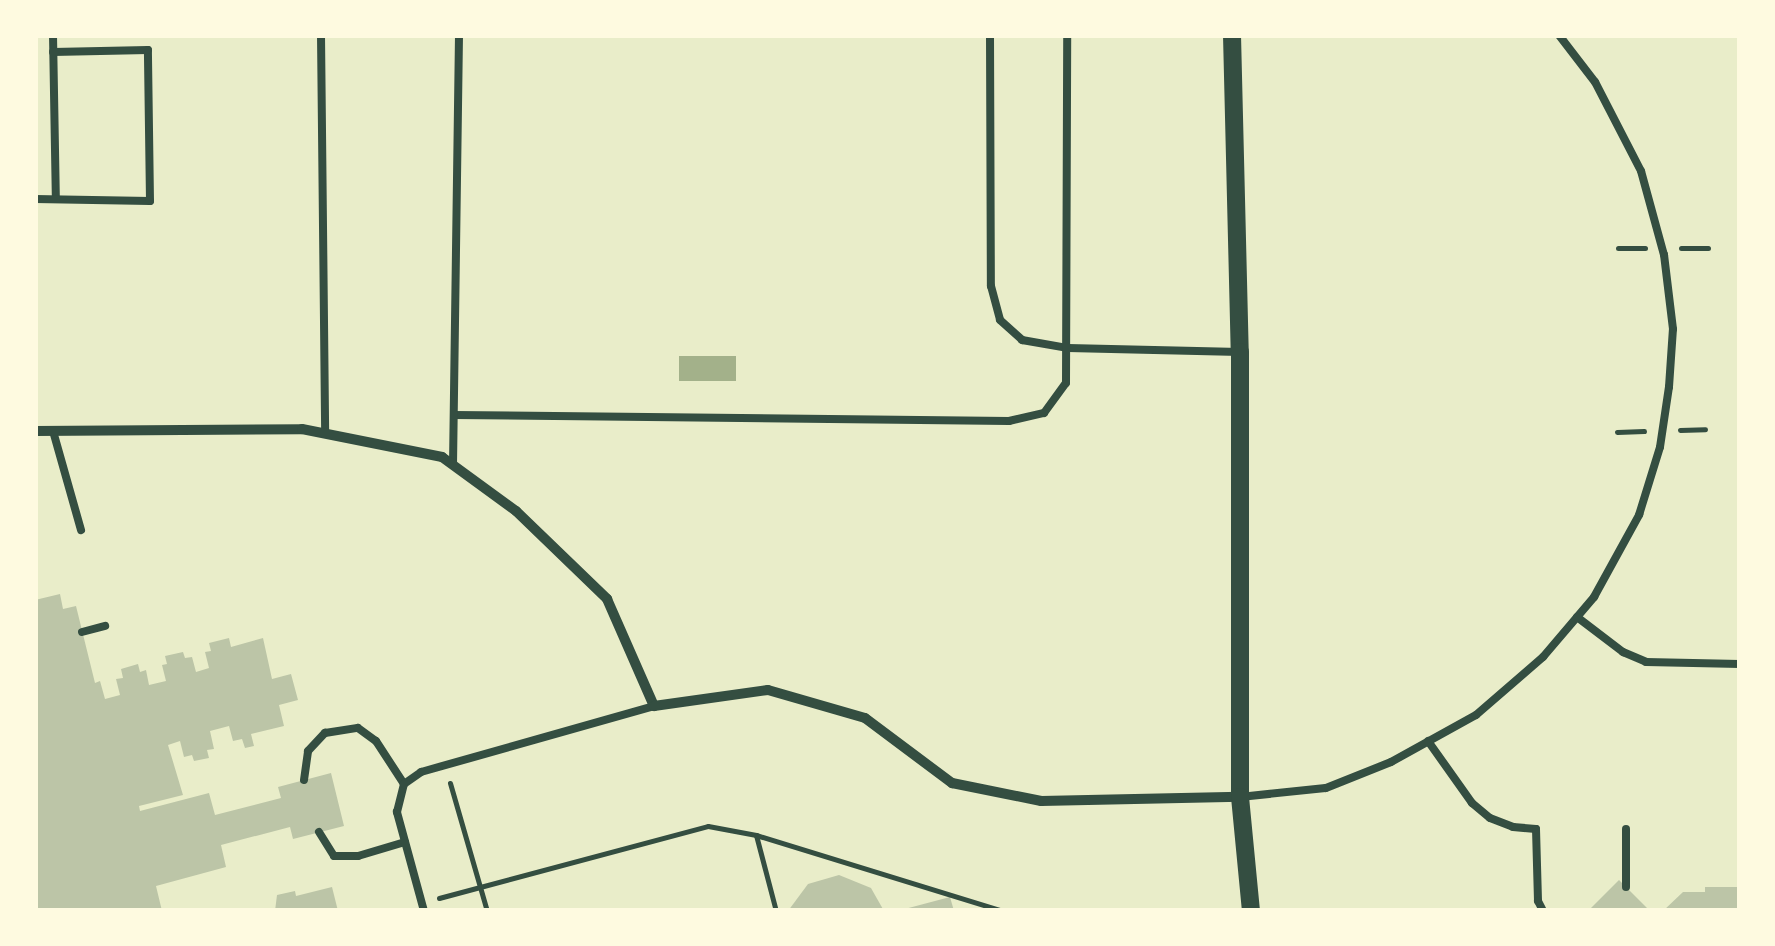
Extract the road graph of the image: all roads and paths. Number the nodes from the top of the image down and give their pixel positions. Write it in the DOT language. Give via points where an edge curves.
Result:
graph roads {
  1 [pos="53,35"];
  2 [pos="322,35"];
  3 [pos="459,35"];
  4 [pos="990,35"];
  5 [pos="1067,35"];
  6 [pos="1232,35"];
  7 [pos="1559,35"];
  8 [pos="53,52"];
  9 [pos="35,199"];
  10 [pos="56,199"];
  11 [pos="1068,348"];
  12 [pos="1240,352"];
  13 [pos="454,415"];
  14 [pos="53,431"];
  15 [pos="35,432"];
  16 [pos="325,434"];
  17 [pos="453,465"];
  18 [pos="81,530"];
  19 [pos="1577,617"];
  20 [pos="104,626"];
  21 [pos="82,632"];
  22 [pos="1740,664"];
  23 [pos="654,706"];
  24 [pos="1428,741"];
  25 [pos="445,765"];
  26 [pos="304,780"];
  27 [pos="404,784"];
  28 [pos="1240,797"];
  29 [pos="1626,829"];
  30 [pos="319,832"];
  31 [pos="756,835"];
  32 [pos="405,842"];
  33 [pos="480,887"];
  34 [pos="1626,887"];
  35 [pos="424,908"];
  36 [pos="487,911"];
  37 [pos="776,911"];
  38 [pos="1003,911"];
  39 [pos="1251,911"];
  40 [pos="1543,911"];
  1 -- 8 [label="lane"];
  2 -- 16 [label="lane"];
  3 -- 13 [label="lane"];
  4 -- 11 [label="lane" via="991,286 1000,320 1022,340"];
  5 -- 11 [label="lane"];
  6 -- 12 [label="street"];
  7 -- 19 [label="lane" via="1595,82 1641,171 1664,256 1673,329 1660,448 1639,514"];
  8 -- 10 [label="lane"];
  8 -- 10 [label="lane" via="148,50 150,201"];
  9 -- 10 [label="lane"];
  11 -- 12 [label="lane"];
  11 -- 13 [label="lane" via="1066,383 1044,413 1009,421"];
  12 -- 28 [label="street"];
  13 -- 17 [label="lane"];
  14 -- 15 [label="street"];
  14 -- 16 [label="street"];
  14 -- 18 [label="lane"];
  16 -- 17 [label="street" via="442,457"];
  17 -- 23 [label="street" via="516,511 606,599"];
  19 -- 22 [label="lane" via="1646,662"];
  19 -- 24 [label="lane" via="1543,657 1476,715"];
  20 -- 21 [label="lane"];
  23 -- 25 [label="lane"];
  23 -- 28 [label="street" via="768,690 865,718 952,783 1041,801"];
  24 -- 28 [label="lane" via="1326,788"];
  24 -- 40 [label="lane" via="1490,818 1536,830"];
  25 -- 27 [label="lane"];
  25 -- 33 [label="path"];
  26 -- 27 [label="lane" via="308,751 325,733 358,728 376,741"];
  27 -- 32 [label="lane" via="397,812"];
  28 -- 39 [label="street"];
  29 -- 34 [label="lane"];
  30 -- 32 [label="lane" via="334,856"];
  31 -- 33 [label="path" via="708,826"];
  31 -- 37 [label="path"];
  31 -- 38 [label="path"];
  32 -- 35 [label="lane"];
  33 -- 35 [label="path"];
  33 -- 36 [label="path"];
}
